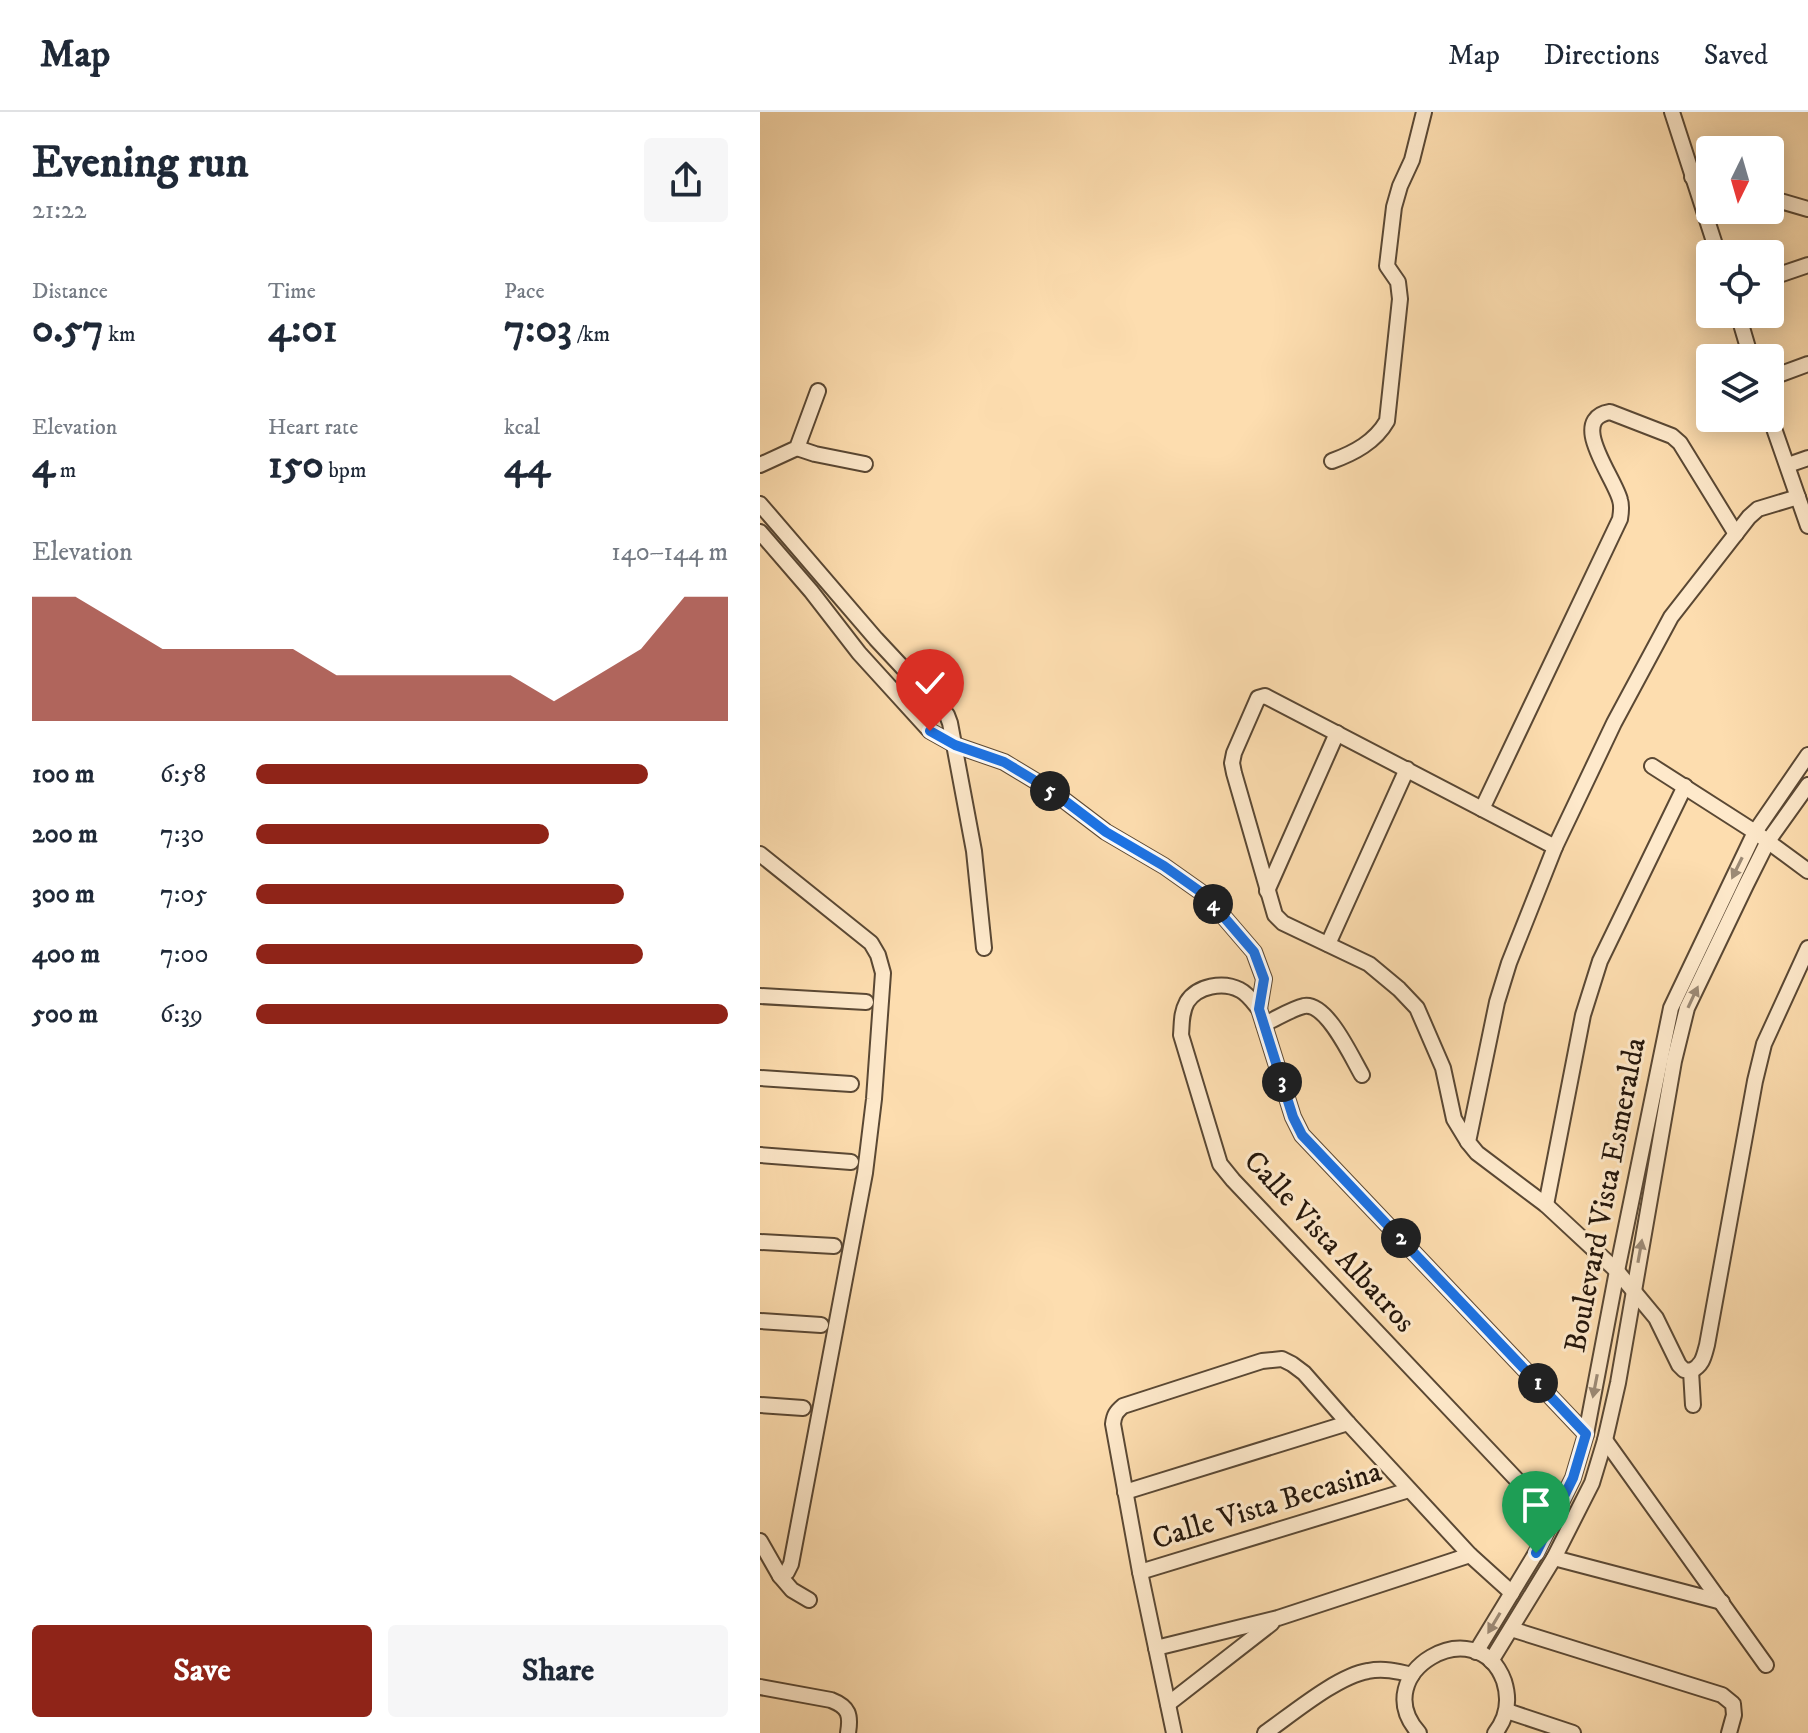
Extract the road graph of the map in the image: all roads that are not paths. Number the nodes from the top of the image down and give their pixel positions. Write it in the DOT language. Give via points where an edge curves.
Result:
graph roads {
  1 [pos="1424,112"];
  2 [pos="1672,112"];
  3 [pos="1692,177"];
  4 [pos="1696,178"];
  5 [pos="1784,202"];
  6 [pos="1808,209"];
  7 [pos="1713,240"];
  8 [pos="1808,265"];
  9 [pos="1784,273"];
  10 [pos="1808,364"];
  11 [pos="1784,373"];
  12 [pos="818,391"];
  13 [pos="1776,432"];
  14 [pos="797,448"];
  15 [pos="1808,458"];
  16 [pos="1332,461"];
  17 [pos="865,464"];
  18 [pos="760,465"];
  19 [pos="1788,465"];
  20 [pos="1798,497"];
  21 [pos="760,504"];
  22 [pos="1808,526"];
  23 [pos="760,532"];
  24 [pos="1736,534"];
  25 [pos="1337,733"];
  26 [pos="955,745"];
  27 [pos="1808,755"];
  28 [pos="1652,766"];
  29 [pos="1407,769"];
  30 [pos="1808,785"];
  31 [pos="1685,786"];
  32 [pos="1482,809"];
  33 [pos="1755,832"];
  34 [pos="1768,841"];
  35 [pos="1555,847"];
  36 [pos="760,854"];
  37 [pos="1808,871"];
  38 [pos="1267,891"];
  39 [pos="1328,944"];
  40 [pos="984,948"];
  41 [pos="1808,948"];
  42 [pos="760,996"];
  43 [pos="866,1002"];
  44 [pos="1259,1009"];
  45 [pos="1264,1024"];
  46 [pos="1362,1075"];
  47 [pos="760,1078"];
  48 [pos="851,1084"];
  49 [pos="1468,1142"];
  50 [pos="760,1155"];
  51 [pos="851,1162"];
  52 [pos="1546,1205"];
  53 [pos="760,1242"];
  54 [pos="834,1246"];
  55 [pos="1617,1271"];
  56 [pos="1634,1290"];
  57 [pos="760,1321"];
  58 [pos="821,1325"];
  59 [pos="1691,1371"];
  60 [pos="760,1405"];
  61 [pos="1693,1405"];
  62 [pos="803,1408"];
  63 [pos="1348,1423"];
  64 [pos="1586,1434"];
  65 [pos="1605,1440"];
  66 [pos="1409,1490"];
  67 [pos="1125,1492"];
  68 [pos="1553,1518"];
  69 [pos="760,1541"];
  70 [pos="1470,1555"];
  71 [pos="1554,1558"];
  72 [pos="1140,1572"];
  73 [pos="780,1576"];
  74 [pos="1512,1593"];
  75 [pos="809,1600"];
  76 [pos="1722,1602"];
  77 [pos="1278,1618"];
  78 [pos="1511,1629"];
  79 [pos="1156,1648"];
  80 [pos="1476,1652"];
  81 [pos="1491,1661"];
  82 [pos="1766,1665"];
  83 [pos="1412,1675"];
  84 [pos="760,1687"];
  85 [pos="1168,1704"];
  86 [pos="1507,1711"];
  87 [pos="1415,1732"];
  88 [pos="848,1733"];
  89 [pos="1174,1733"];
  90 [pos="1265,1733"];
  91 [pos="1495,1733"];
  92 [pos="1573,1733"];
  93 [pos="1729,1733"];
  1 -- 16 [label="street" via="1394,207 1387,266 1398,282 1400,299 1387,421 1371,441"];
  2 -- 3 [label="street"];
  3 -- 4 [label="street"];
  3 -- 7 [label="street"];
  5 -- 6 [label="street"];
  8 -- 9 [label="street"];
  10 -- 11 [label="street"];
  12 -- 14 [label="street"];
  13 -- 19 [label="street"];
  14 -- 17 [label="street"];
  14 -- 18 [label="street"];
  15 -- 19 [label="street"];
  19 -- 20 [label="street"];
  20 -- 22 [label="street"];
  20 -- 24 [label="street" via="1758,509"];
  21 -- 26 [label="street" via="947,715"];
  23 -- 26 [label="street" via="917,719"];
  24 -- 32 [label="street" via="1672,436 1610,412 1594,419 1593,440 1620,498 1620,519"];
  24 -- 35 [label="street" via="1671,617"];
  25 -- 29 [label="street"];
  25 -- 38 [label="street"];
  25 -- 38 [label="street" via="1265,696 1258,698 1232,763"];
  26 -- 40 [label="street"];
  26 -- 44 [label="street" via="1004,762 1205,895 1254,952 1264,979"];
  27 -- 33 [label="street, Boulevard Vista Esmeralda"];
  28 -- 31 [label="street"];
  29 -- 32 [label="street"];
  29 -- 39 [label="street"];
  30 -- 34 [label="street, Boulevard Vista Esmeralda"];
  31 -- 33 [label="street"];
  31 -- 52 [label="street" via="1600,961 1583,1015"];
  32 -- 35 [label="street"];
  33 -- 34 [label="street"];
  33 -- 55 [label="street, Boulevard Vista Esmeralda, one-way" via="1671,1008"];
  34 -- 37 [label="street"];
  56 -- 34 [label="street, Boulevard Vista Esmeralda, one-way" via="1687,1008"];
  35 -- 49 [label="street" via="1497,1002"];
  36 -- 73 [label="street" via="871,943 883,973 865,1173 791,1564"];
  38 -- 39 [label="street" via="1283,923"];
  39 -- 49 [label="street" via="1369,964 1417,1008 1443,1068 1454,1119"];
  41 -- 59 [label="street" via="1764,1044 1707,1345 1703,1362"];
  42 -- 43 [label="street"];
  44 -- 45 [label="street, Calle Vista Albatros"];
  44 -- 68 [label="street, Calle Vista Albatros" via="1240,990 1213,986 1199,990 1182,1013 1181,1035 1220,1164"];
  45 -- 46 [label="street" via="1315,1006 1329,1018"];
  45 -- 64 [label="street, Calle Vista Albatros" via="1302,1135"];
  47 -- 48 [label="street"];
  49 -- 52 [label="street"];
  50 -- 51 [label="street"];
  52 -- 55 [label="street"];
  53 -- 54 [label="street"];
  55 -- 56 [label="street"];
  55 -- 64 [label="street, Boulevard Vista Esmeralda, one-way"];
  56 -- 59 [label="street" via="1656,1318 1679,1365"];
  56 -- 65 [label="street, Boulevard Vista Esmeralda"];
  57 -- 58 [label="street"];
  59 -- 61 [label="street"];
  60 -- 62 [label="street"];
  63 -- 66 [label="street"];
  63 -- 67 [label="street"];
  63 -- 67 [label="street" via="1292,1364 1262,1361 1117,1411 1113,1424"];
  64 -- 68 [label="street, Boulevard Vista Esmeralda"];
  65 -- 71 [label="street, Boulevard Vista Esmeralda" via="1592,1483"];
  65 -- 76 [label="street"];
  66 -- 70 [label="street"];
  66 -- 72 [label="street, Calle Vista Becasina"];
  67 -- 72 [label="street"];
  68 -- 74 [label="street, Boulevard Vista Esmeralda"];
  69 -- 73 [label="street"];
  70 -- 74 [label="street"];
  70 -- 77 [label="street"];
  71 -- 76 [label="street"];
  71 -- 78 [label="street, Boulevard Vista Esmeralda"];
  72 -- 79 [label="street"];
  73 -- 75 [label="street"];
  74 -- 80 [label="street, Boulevard Vista Esmeralda, one-way"];
  76 -- 82 [label="street"];
  77 -- 79 [label="street"];
  77 -- 85 [label="street"];
  78 -- 81 [label="street, Boulevard Vista Esmeralda"];
  78 -- 93 [label="street" via="1722,1695 1733,1704"];
  79 -- 85 [label="street"];
  80 -- 81 [label="street"];
  80 -- 83 [label="street" via="1455,1648 1435,1653"];
  81 -- 86 [label="street" via="1507,1690"];
  83 -- 87 [label="street" via="1406,1703"];
  83 -- 90 [label="street" via="1389,1669 1364,1671"];
  84 -- 88 [label="street" via="841,1704 848,1712"];
  85 -- 89 [label="street"];
  86 -- 91 [label="street"];
  86 -- 92 [label="street"];
}
